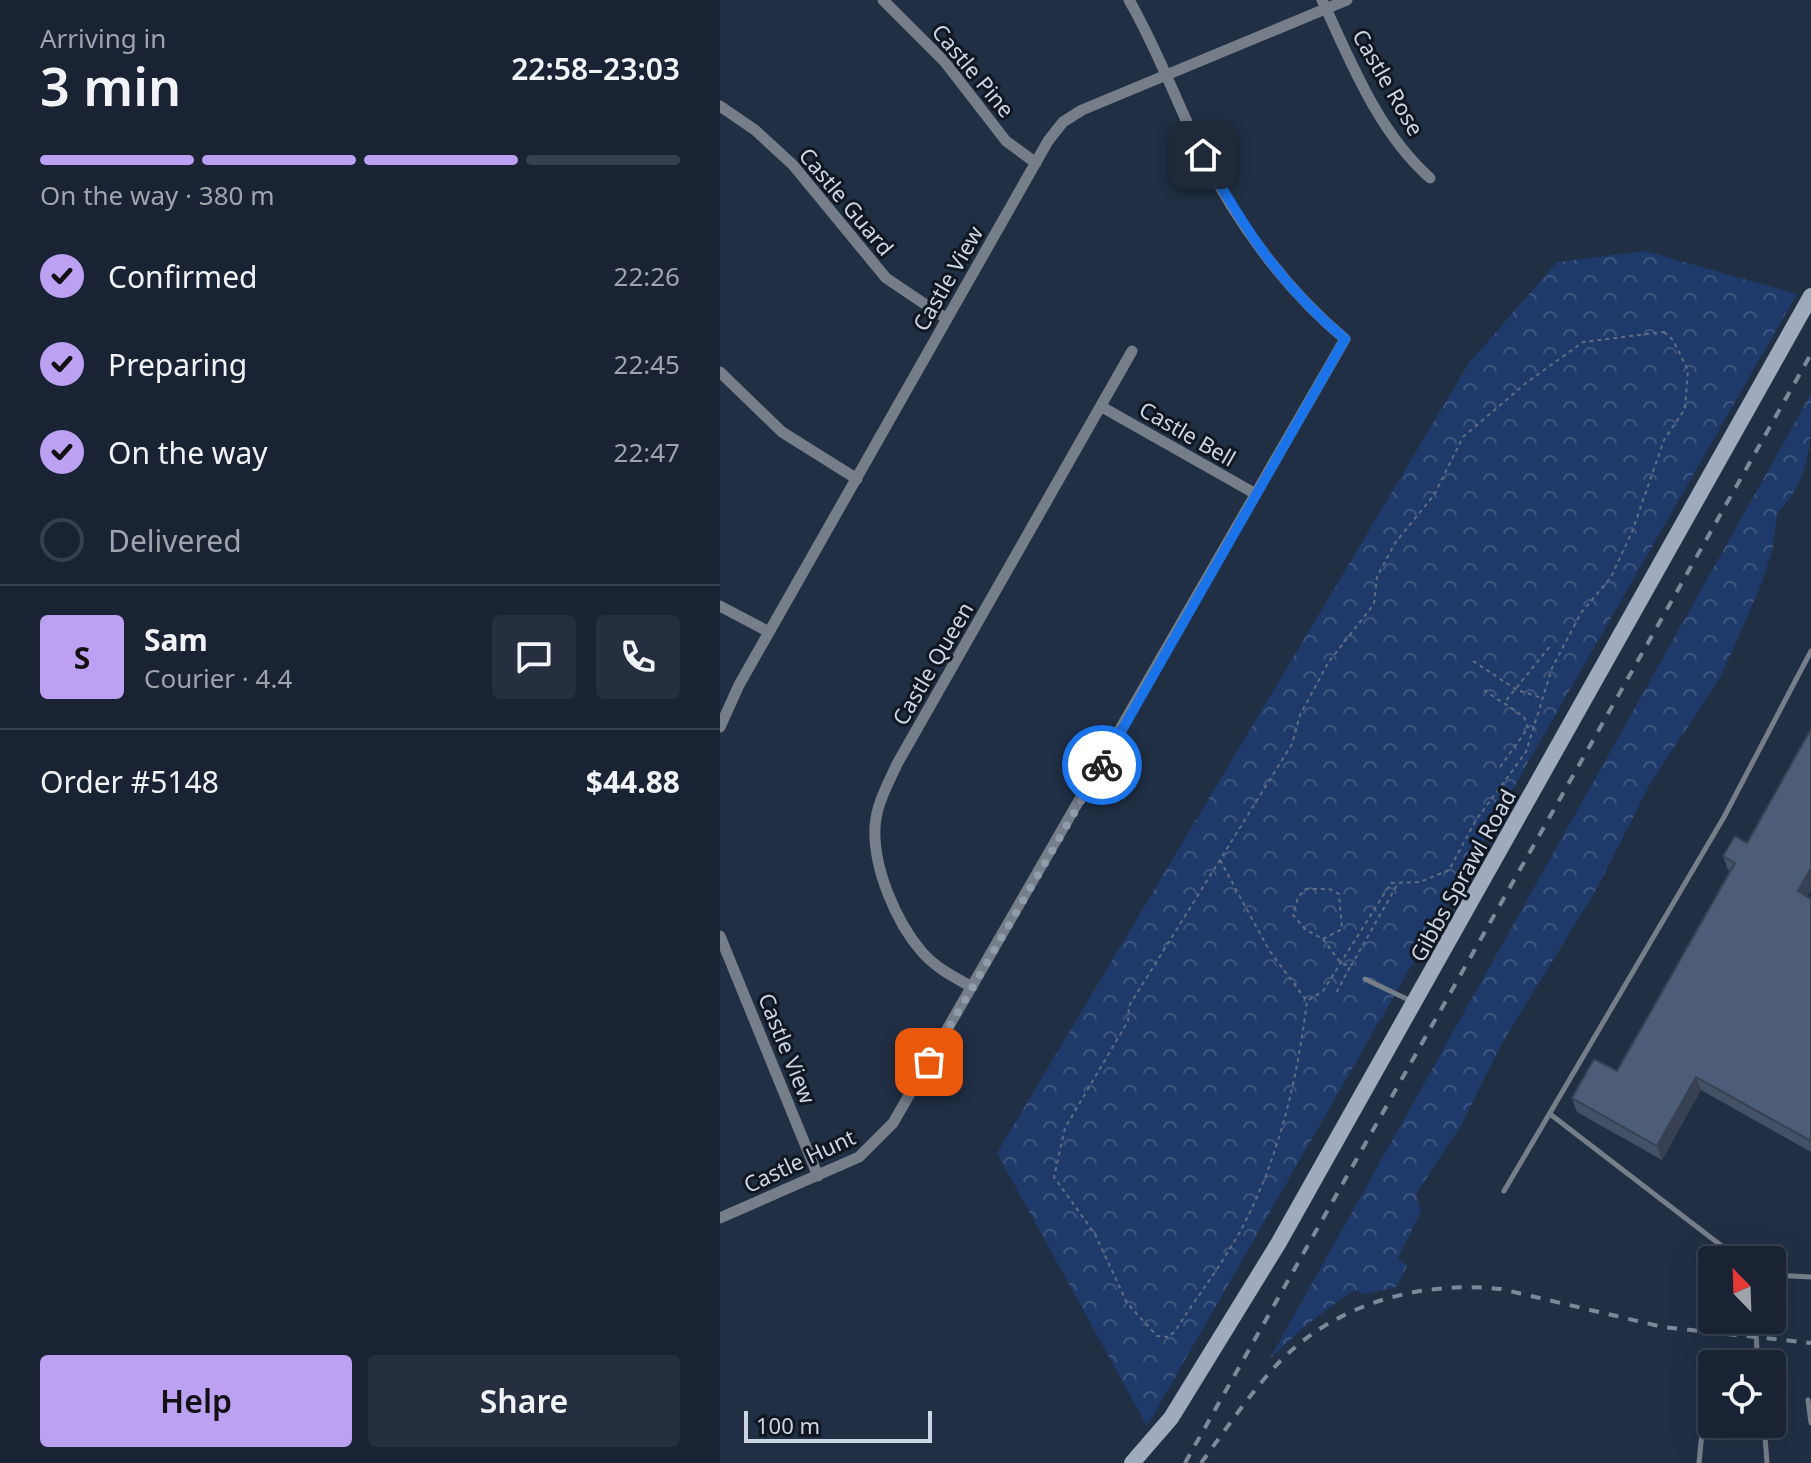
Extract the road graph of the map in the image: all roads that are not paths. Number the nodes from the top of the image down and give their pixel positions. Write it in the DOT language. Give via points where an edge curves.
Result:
graph roads {
  1 [pos="883,0"];
  2 [pos="1129,0"];
  3 [pos="1347,0"];
  4 [pos="1324,4"];
  5 [pos="1167,74"];
  6 [pos="720,106"];
  7 [pos="1036,163"];
  8 [pos="1430,178"];
  9 [pos="1811,296"];
  10 [pos="947,319"];
  11 [pos="1132,351"];
  12 [pos="720,372"];
  13 [pos="1102,407"];
  14 [pos="857,479"];
  15 [pos="1254,493"];
  16 [pos="720,606"];
  17 [pos="769,632"];
  18 [pos="1811,651"];
  19 [pos="720,727"];
  20 [pos="720,936"];
  21 [pos="1365,979"];
  22 [pos="972,987"];
  23 [pos="1415,1003"];
  24 [pos="1550,1114"];
  25 [pos="818,1176"];
  26 [pos="1504,1191"];
  27 [pos="720,1218"];
  28 [pos="1722,1246"];
  29 [pos="1786,1276"];
  30 [pos="1811,1277"];
  31 [pos="1808,1400"];
  32 [pos="1811,1423"];
  33 [pos="1702,1438"];
  34 [pos="1765,1438"];
  35 [pos="1132,1463"];
  36 [pos="1699,1463"];
  37 [pos="1767,1463"];
  1 -- 7 [label="street, Castle Pine" via="944,61 1006,141"];
  2 -- 5 [label="street"];
  3 -- 4 [label="street, Castle View"];
  4 -- 5 [label="street, Castle View"];
  4 -- 8 [label="street, Castle Rose" via="1376,109"];
  5 -- 7 [label="street, Castle View" via="1076,113 1063,122"];
  5 -- 15 [label="street, Castle Hunt" via="1203,155 1250,238 1345,339"];
  6 -- 10 [label="street, Castle Guard" via="793,165 886,278"];
  7 -- 10 [label="street, Castle View"];
  9 -- 23 [label="main road, Gibbs Sprawl Road"];
  10 -- 14 [label="street, Castle View"];
  11 -- 13 [label="street, Castle Queen"];
  12 -- 14 [label="street" via="782,432"];
  13 -- 15 [label="street, Castle Bell"];
  13 -- 22 [label="street, Castle Queen" via="879,802 877,851 897,911 921,950"];
  14 -- 17 [label="street, Castle View"];
  15 -- 22 [label="street, Castle Hunt"];
  16 -- 17 [label="street"];
  17 -- 19 [label="street, Castle View"];
  18 -- 24 [label="lane" via="1724,817"];
  20 -- 25 [label="street, Castle View"];
  21 -- 23 [label="lane"];
  22 -- 25 [label="street, Castle Hunt" via="893,1123 859,1157"];
  23 -- 35 [label="main road, Gibbs Sprawl Road" via="1199,1377"];
  24 -- 26 [label="lane"];
  24 -- 28 [label="lane"];
  25 -- 27 [label="street, Castle Hunt"];
  29 -- 30 [label="lane"];
  31 -- 32 [label="lane"];
  33 -- 36 [label="lane"];
  34 -- 37 [label="lane"];
}
